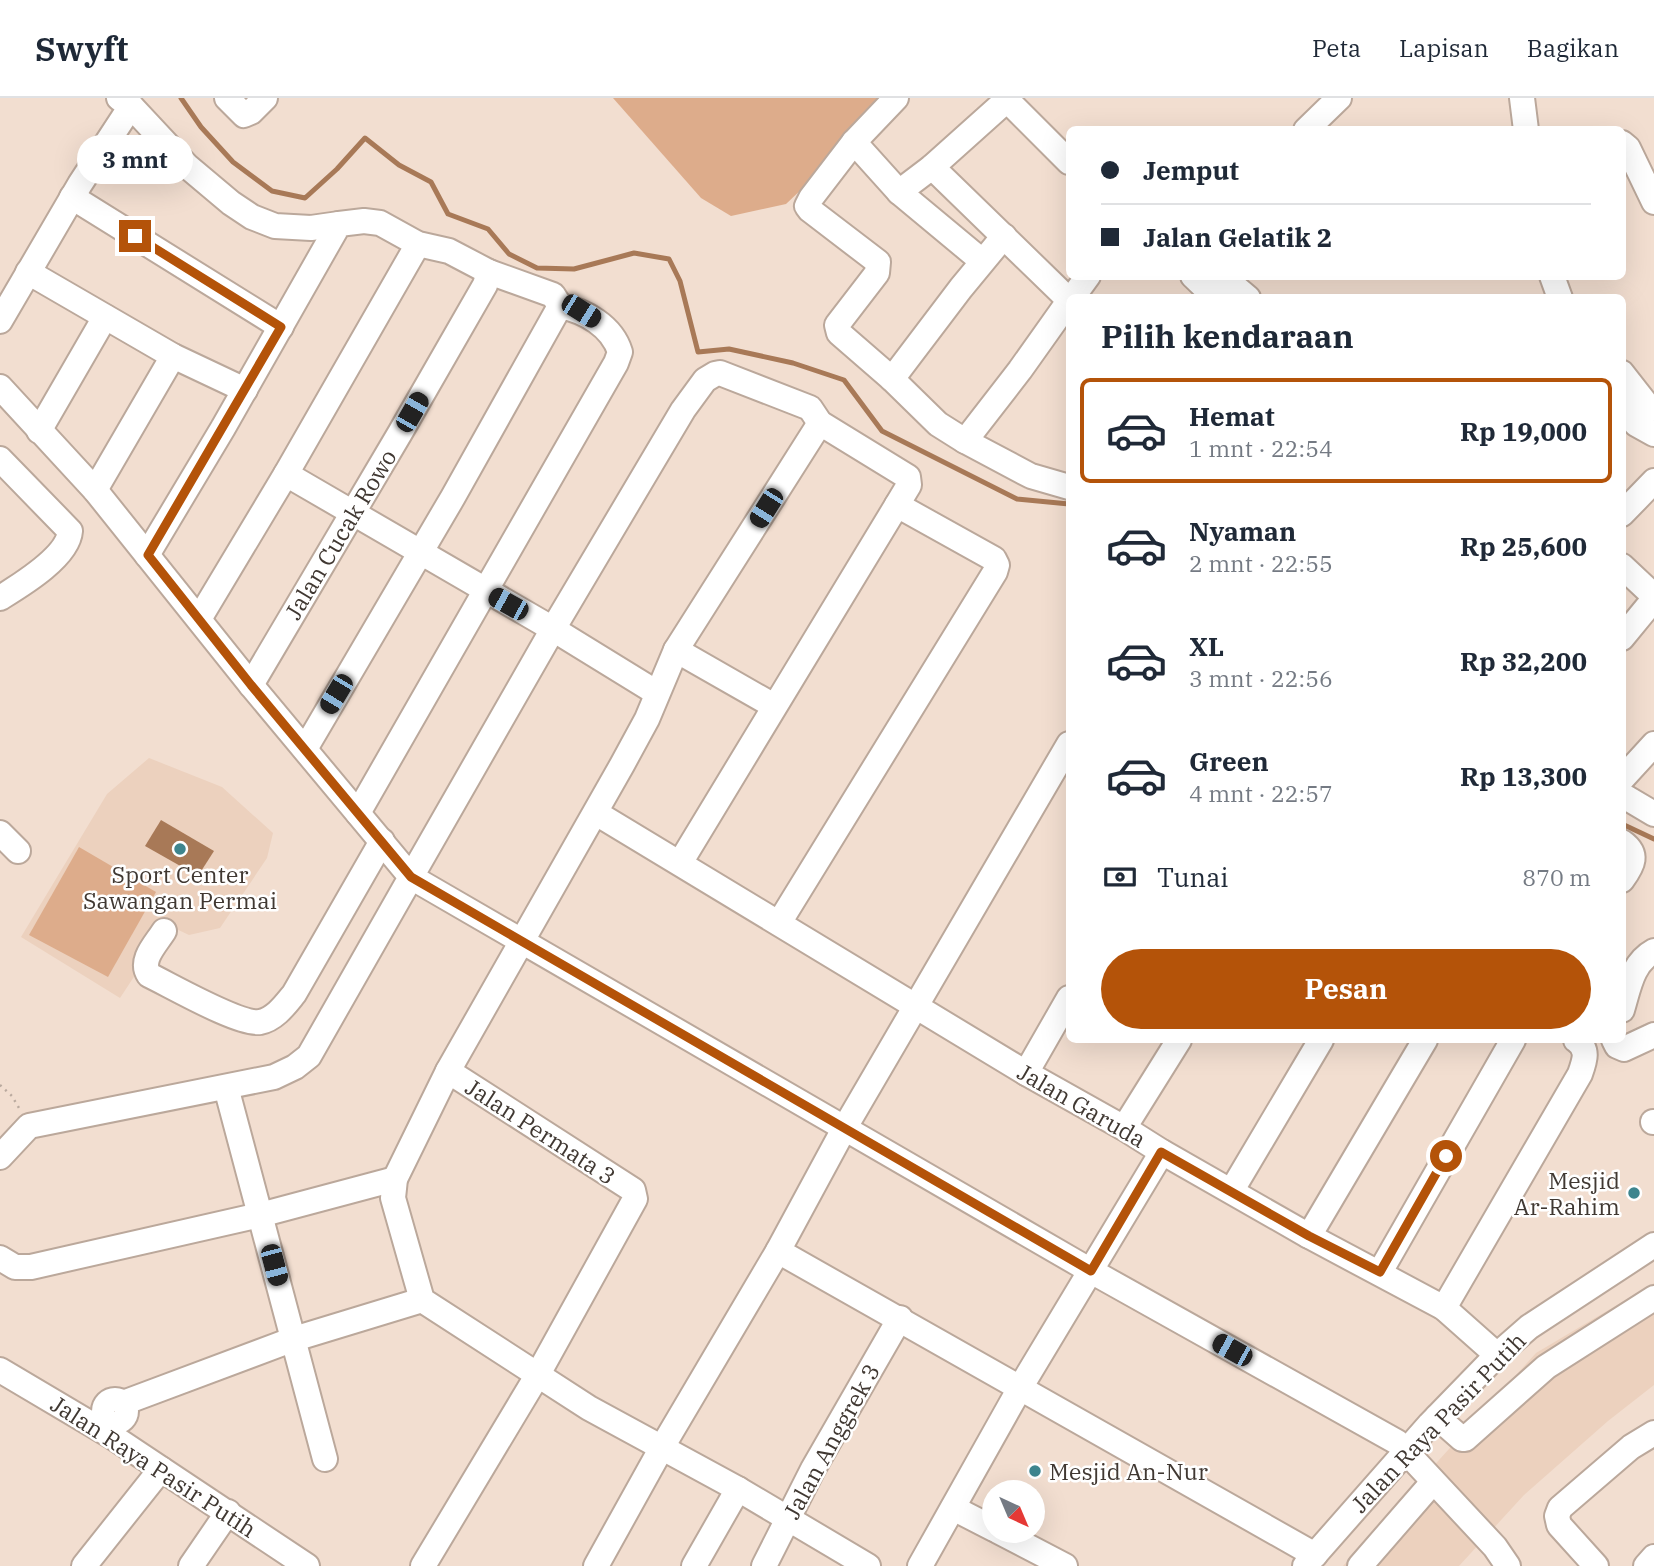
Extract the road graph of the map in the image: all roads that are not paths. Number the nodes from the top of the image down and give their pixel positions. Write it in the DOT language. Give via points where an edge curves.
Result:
graph roads {
  1 [pos="227,98"];
  2 [pos="265,98"];
  3 [pos="897,98"];
  4 [pos="1339,98"];
  5 [pos="1522,98"];
  6 [pos="1008,99"];
  7 [pos="125,102"];
  8 [pos="1310,126"];
  9 [pos="1526,126"];
  10 [pos="854,142"];
  11 [pos="1626,146"];
  12 [pos="1066,159"];
  13 [pos="932,167"];
  14 [pos="899,192"];
  15 [pos="72,197"];
  16 [pos="1654,202"];
  17 [pos="339,224"];
  18 [pos="1003,236"];
  19 [pos="418,244"];
  20 [pos="982,261"];
  21 [pos="28,272"];
  22 [pos="489,272"];
  23 [pos="1207,287"];
  24 [pos="1233,294"];
  25 [pos="1066,296"];
  26 [pos="1066,305"];
  27 [pos="561,306"];
  28 [pos="105,317"];
  29 [pos="0,321"];
  30 [pos="281,327"];
  31 [pos="173,356"];
  32 [pos="892,379"];
  33 [pos="1626,381"];
  34 [pos="0,387"];
  35 [pos="245,390"];
  36 [pos="1643,416"];
  37 [pos="820,423"];
  38 [pos="39,431"];
  39 [pos="965,441"];
  40 [pos="0,459"];
  41 [pos="286,474"];
  42 [pos="1066,480"];
  43 [pos="1654,481"];
  44 [pos="95,490"];
  45 [pos="897,505"];
  46 [pos="1626,510"];
  47 [pos="352,514"];
  48 [pos="419,553"];
  49 [pos="148,555"];
  50 [pos="1626,570"];
  51 [pos="486,592"];
  52 [pos="0,598"];
  53 [pos="1654,598"];
  54 [pos="199,619"];
  55 [pos="553,629"];
  56 [pos="1626,633"];
  57 [pos="676,650"];
  58 [pos="251,685"];
  59 [pos="657,693"];
  60 [pos="774,706"];
  61 [pos="1654,744"];
  62 [pos="305,749"];
  63 [pos="1066,753"];
  64 [pos="1626,775"];
  65 [pos="1626,796"];
  66 [pos="358,813"];
  67 [pos="596,813"];
  68 [pos="1654,814"];
  69 [pos="0,833"];
  70 [pos="382,841"];
  71 [pos="1626,846"];
  72 [pos="18,851"];
  73 [pos="680,863"];
  74 [pos="1626,873"];
  75 [pos="411,877"];
  76 [pos="779,923"];
  77 [pos="164,931"];
  78 [pos="521,941"];
  79 [pos="1654,951"];
  80 [pos="1626,996"];
  81 [pos="1066,1003"];
  82 [pos="916,1007"];
  83 [pos="1654,1035"];
  84 [pos="1176,1043"];
  85 [pos="1319,1043"];
  86 [pos="1423,1043"];
  87 [pos="1511,1043"];
  88 [pos="1580,1043"];
  89 [pos="1616,1043"];
  90 [pos="448,1072"];
  91 [pos="1026,1073"];
  92 [pos="226,1087"];
  93 [pos="1124,1128"];
  94 [pos="844,1129"];
  95 [pos="1161,1152"];
  96 [pos="0,1157"];
  97 [pos="395,1179"];
  98 [pos="1232,1190"];
  99 [pos="260,1215"];
  100 [pos="1309,1236"];
  101 [pos="1654,1245"];
  102 [pos="778,1251"];
  103 [pos="0,1258"];
  104 [pos="1091,1271"];
  105 [pos="1380,1272"];
  106 [pos="1654,1298"];
  107 [pos="422,1300"];
  108 [pos="1444,1308"];
  109 [pos="900,1318"];
  110 [pos="1529,1327"];
  111 [pos="294,1339"];
  112 [pos="1497,1354"];
  113 [pos="1546,1367"];
  114 [pos="0,1370"];
  115 [pos="537,1376"];
  116 [pos="1020,1388"];
  117 [pos="123,1403"];
  118 [pos="1437,1417"];
  119 [pos="1654,1433"];
  120 [pos="661,1449"];
  121 [pos="1407,1451"];
  122 [pos="325,1459"];
  123 [pos="161,1469"];
  124 [pos="1433,1482"];
  125 [pos="738,1489"];
  126 [pos="953,1508"];
  127 [pos="228,1512"];
  128 [pos="789,1518"];
  129 [pos="982,1523"];
  130 [pos="1023,1544"];
  131 [pos="1654,1557"];
  132 [pos="1310,1560"];
  133 [pos="856,1563"];
  134 [pos="84,1566"];
  135 [pos="191,1566"];
  136 [pos="307,1566"];
  137 [pos="423,1566"];
  138 [pos="596,1566"];
  139 [pos="694,1566"];
  140 [pos="764,1566"];
  141 [pos="920,1566"];
  142 [pos="1065,1566"];
  143 [pos="1360,1566"];
  144 [pos="1508,1566"];
  145 [pos="1596,1566"];
  146 [pos="1646,1566"];
  1 -- 2 [label="street" via="244,115"];
  3 -- 10 [label="street"];
  4 -- 8 [label="street"];
  5 -- 9 [label="street"];
  6 -- 12 [label="street"];
  6 -- 13 [label="street"];
  7 -- 15 [label="street"];
  7 -- 17 [label="street" via="187,166 252,217 275,226"];
  10 -- 14 [label="street"];
  10 -- 32 [label="street" via="807,206 878,262 877,273 837,325 839,334"];
  11 -- 16 [label="street"];
  13 -- 14 [label="street"];
  13 -- 18 [label="street"];
  14 -- 20 [label="street"];
  15 -- 21 [label="street"];
  15 -- 30 [label="street"];
  17 -- 19 [label="street" via="380,223"];
  17 -- 30 [label="street"];
  18 -- 20 [label="street"];
  18 -- 25 [label="street"];
  19 -- 22 [label="street" via="449,251"];
  19 -- 41 [label="street"];
  20 -- 32 [label="street"];
  21 -- 28 [label="street"];
  21 -- 29 [label="street"];
  22 -- 27 [label="street" via="553,295"];
  22 -- 47 [label="street, Jalan Cucak Rowo"];
  23 -- 24 [label="street"];
  26 -- 39 [label="street"];
  27 -- 48 [label="street"];
  27 -- 51 [label="street" via="596,320 621,352"];
  28 -- 31 [label="street"];
  28 -- 38 [label="street"];
  30 -- 35 [label="street"];
  31 -- 35 [label="street"];
  31 -- 44 [label="street"];
  32 -- 39 [label="street" via="938,424"];
  33 -- 36 [label="street"];
  34 -- 38 [label="street"];
  35 -- 49 [label="street"];
  37 -- 45 [label="street" via="908,477 909,485"];
  37 -- 55 [label="street" via="810,408 790,399 720,373 709,376 683,410"];
  37 -- 57 [label="street"];
  38 -- 44 [label="street"];
  39 -- 42 [label="street" via="1031,476"];
  40 -- 52 [label="street" via="70,531 65,547 53,560"];
  41 -- 47 [label="street"];
  41 -- 54 [label="street"];
  43 -- 46 [label="street"];
  44 -- 49 [label="street"];
  45 -- 60 [label="street"];
  45 -- 76 [label="street" via="997,565"];
  47 -- 48 [label="street"];
  47 -- 58 [label="street, Jalan Cucak Rowo"];
  48 -- 51 [label="street"];
  48 -- 62 [label="street"];
  49 -- 54 [label="street"];
  50 -- 53 [label="street"];
  51 -- 55 [label="street"];
  51 -- 66 [label="street"];
  53 -- 56 [label="street"];
  54 -- 58 [label="street"];
  55 -- 59 [label="street"];
  55 -- 75 [label="street"];
  57 -- 59 [label="street"];
  57 -- 60 [label="street"];
  58 -- 62 [label="street"];
  59 -- 67 [label="street"];
  60 -- 73 [label="street"];
  61 -- 64 [label="street"];
  62 -- 66 [label="street"];
  63 -- 82 [label="street"];
  65 -- 68 [label="street"];
  66 -- 70 [label="street"];
  67 -- 73 [label="street, Jalan Garuda"];
  67 -- 78 [label="street"];
  69 -- 72 [label="street"];
  70 -- 75 [label="street"];
  70 -- 77 [label="street" via="294,995 268,1019 258,1022 235,1017 149,975 145,960"];
  71 -- 74 [label="street" via="1634,858"];
  73 -- 76 [label="street, Jalan Garuda"];
  75 -- 78 [label="street"];
  75 -- 92 [label="street" via="309,1056 274,1077"];
  76 -- 82 [label="street, Jalan Garuda"];
  78 -- 90 [label="street"];
  78 -- 94 [label="street"];
  79 -- 80 [label="street" via="1639,962"];
  81 -- 91 [label="street"];
  82 -- 91 [label="street, Jalan Garuda"];
  82 -- 94 [label="street"];
  83 -- 89 [label="street" via="1624,1049"];
  84 -- 93 [label="street"];
  85 -- 98 [label="street"];
  86 -- 100 [label="street"];
  87 -- 105 [label="street"];
  88 -- 108 [label="street" via="1586,1060 1580,1074"];
  90 -- 97 [label="street"];
  90 -- 115 [label="street, Jalan Permata 3" via="632,1189 635,1199"];
  91 -- 93 [label="street, Jalan Garuda"];
  92 -- 96 [label="street" via="29,1126"];
  92 -- 99 [label="street"];
  93 -- 95 [label="street, Jalan Garuda"];
  94 -- 102 [label="street"];
  94 -- 104 [label="street"];
  95 -- 98 [label="street, Jalan Garuda"];
  95 -- 104 [label="street"];
  97 -- 99 [label="street"];
  97 -- 107 [label="street" via="393,1198"];
  98 -- 100 [label="street, Jalan Garuda"];
  99 -- 103 [label="street" via="31,1267 15,1267"];
  99 -- 111 [label="street"];
  100 -- 105 [label="street, Jalan Garuda"];
  101 -- 110 [label="street, Jalan Raya Pasir Putih"];
  102 -- 109 [label="street"];
  102 -- 120 [label="street"];
  104 -- 116 [label="street"];
  104 -- 121 [label="street"];
  105 -- 108 [label="street, Jalan Garuda"];
  106 -- 113 [label="street"];
  107 -- 111 [label="street"];
  107 -- 115 [label="street"];
  108 -- 112 [label="street, Jalan Garuda"];
  109 -- 116 [label="street"];
  109 -- 128 [label="street, Jalan Anggrek 3"];
  110 -- 112 [label="street, Jalan Raya Pasir Putih"];
  110 -- 113 [label="street"];
  111 -- 117 [label="street"];
  111 -- 122 [label="street"];
  112 -- 118 [label="street, Jalan Raya Pasir Putih"];
  113 -- 118 [label="street" via="1464,1440"];
  114 -- 123 [label="street, Jalan Raya Pasir Putih"];
  115 -- 120 [label="street"];
  115 -- 137 [label="street, Jalan Permata 3"];
  116 -- 126 [label="street"];
  116 -- 132 [label="street"];
  118 -- 121 [label="street, Jalan Raya Pasir Putih"];
  119 -- 145 [label="street" via="1560,1508 1559,1525"];
  120 -- 125 [label="street"];
  120 -- 138 [label="street"];
  121 -- 124 [label="street"];
  121 -- 132 [label="street, Jalan Raya Pasir Putih"];
  123 -- 127 [label="street, Jalan Raya Pasir Putih"];
  123 -- 134 [label="street"];
  124 -- 143 [label="street"];
  124 -- 144 [label="street"];
  125 -- 128 [label="street"];
  125 -- 139 [label="street"];
  126 -- 129 [label="street"];
  126 -- 141 [label="street"];
  127 -- 135 [label="street"];
  127 -- 136 [label="street, Jalan Raya Pasir Putih"];
  128 -- 133 [label="street"];
  128 -- 140 [label="street, Jalan Anggrek 3"];
  130 -- 142 [label="street"];
  131 -- 146 [label="street"];
}
